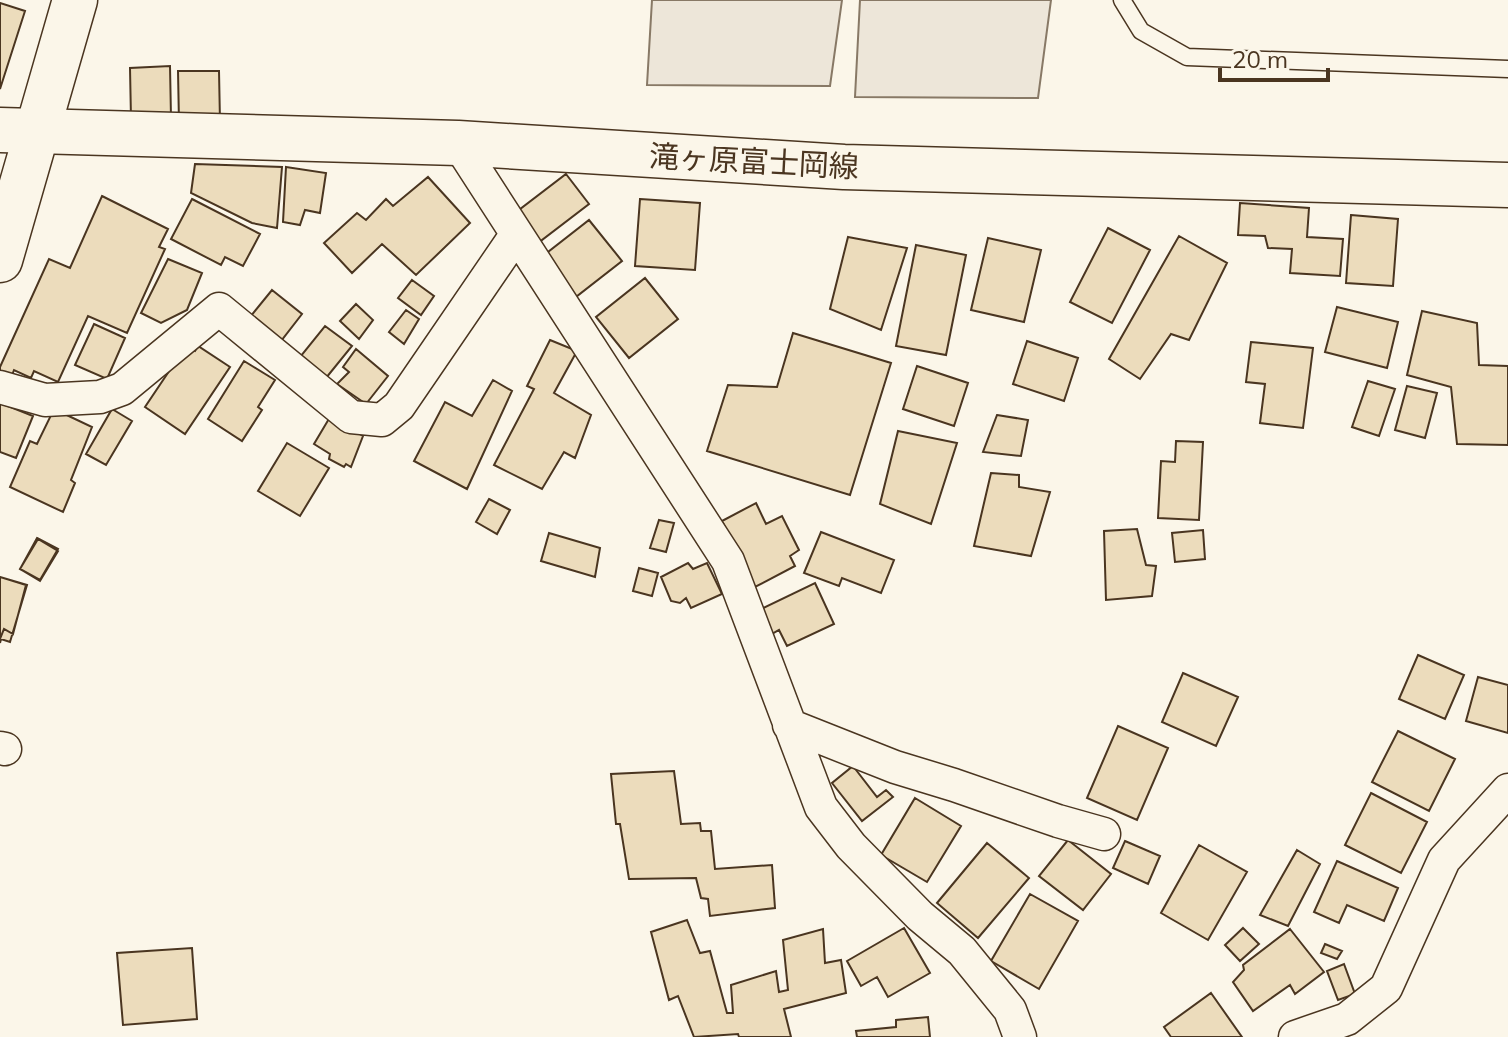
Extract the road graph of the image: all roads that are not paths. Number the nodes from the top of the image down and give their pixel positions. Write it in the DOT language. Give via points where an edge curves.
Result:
graph roads {
  1 [pos="75,0"];
  2 [pos="1122,0"];
  3 [pos="1508,69"];
  4 [pos="19,130"];
  5 [pos="458,143"];
  6 [pos="1508,185"];
  7 [pos="516,235"];
  8 [pos="0,260"];
  9 [pos="0,387"];
  10 [pos="789,725"];
  11 [pos="1508,790"];
  12 [pos="1104,834"];
  13 [pos="1020,1037"];
  14 [pos="1295,1037"];
  1 -- 4 [label="main road"];
  2 -- 3 [label="lane" via="1141,31 1187,57"];
  4 -- 5 [label="main road, 滝ヶ原富士岡線"];
  4 -- 8 [label="main road"];
  5 -- 6 [label="main road, 滝ヶ原富士岡線" via="844,167"];
  5 -- 7 [label="street"];
  7 -- 9 [label="street" via="399,406 382,420 351,417 219,309 122,389 100,397 45,400"];
  7 -- 10 [label="street" via="728,561"];
  10 -- 12 [label="street" via="895,767"];
  10 -- 13 [label="street" via="821,807 851,846 962,951 1010,1010"];
  11 -- 14 [label="street" via="1444,860 1386,988 1347,1019"];
}
